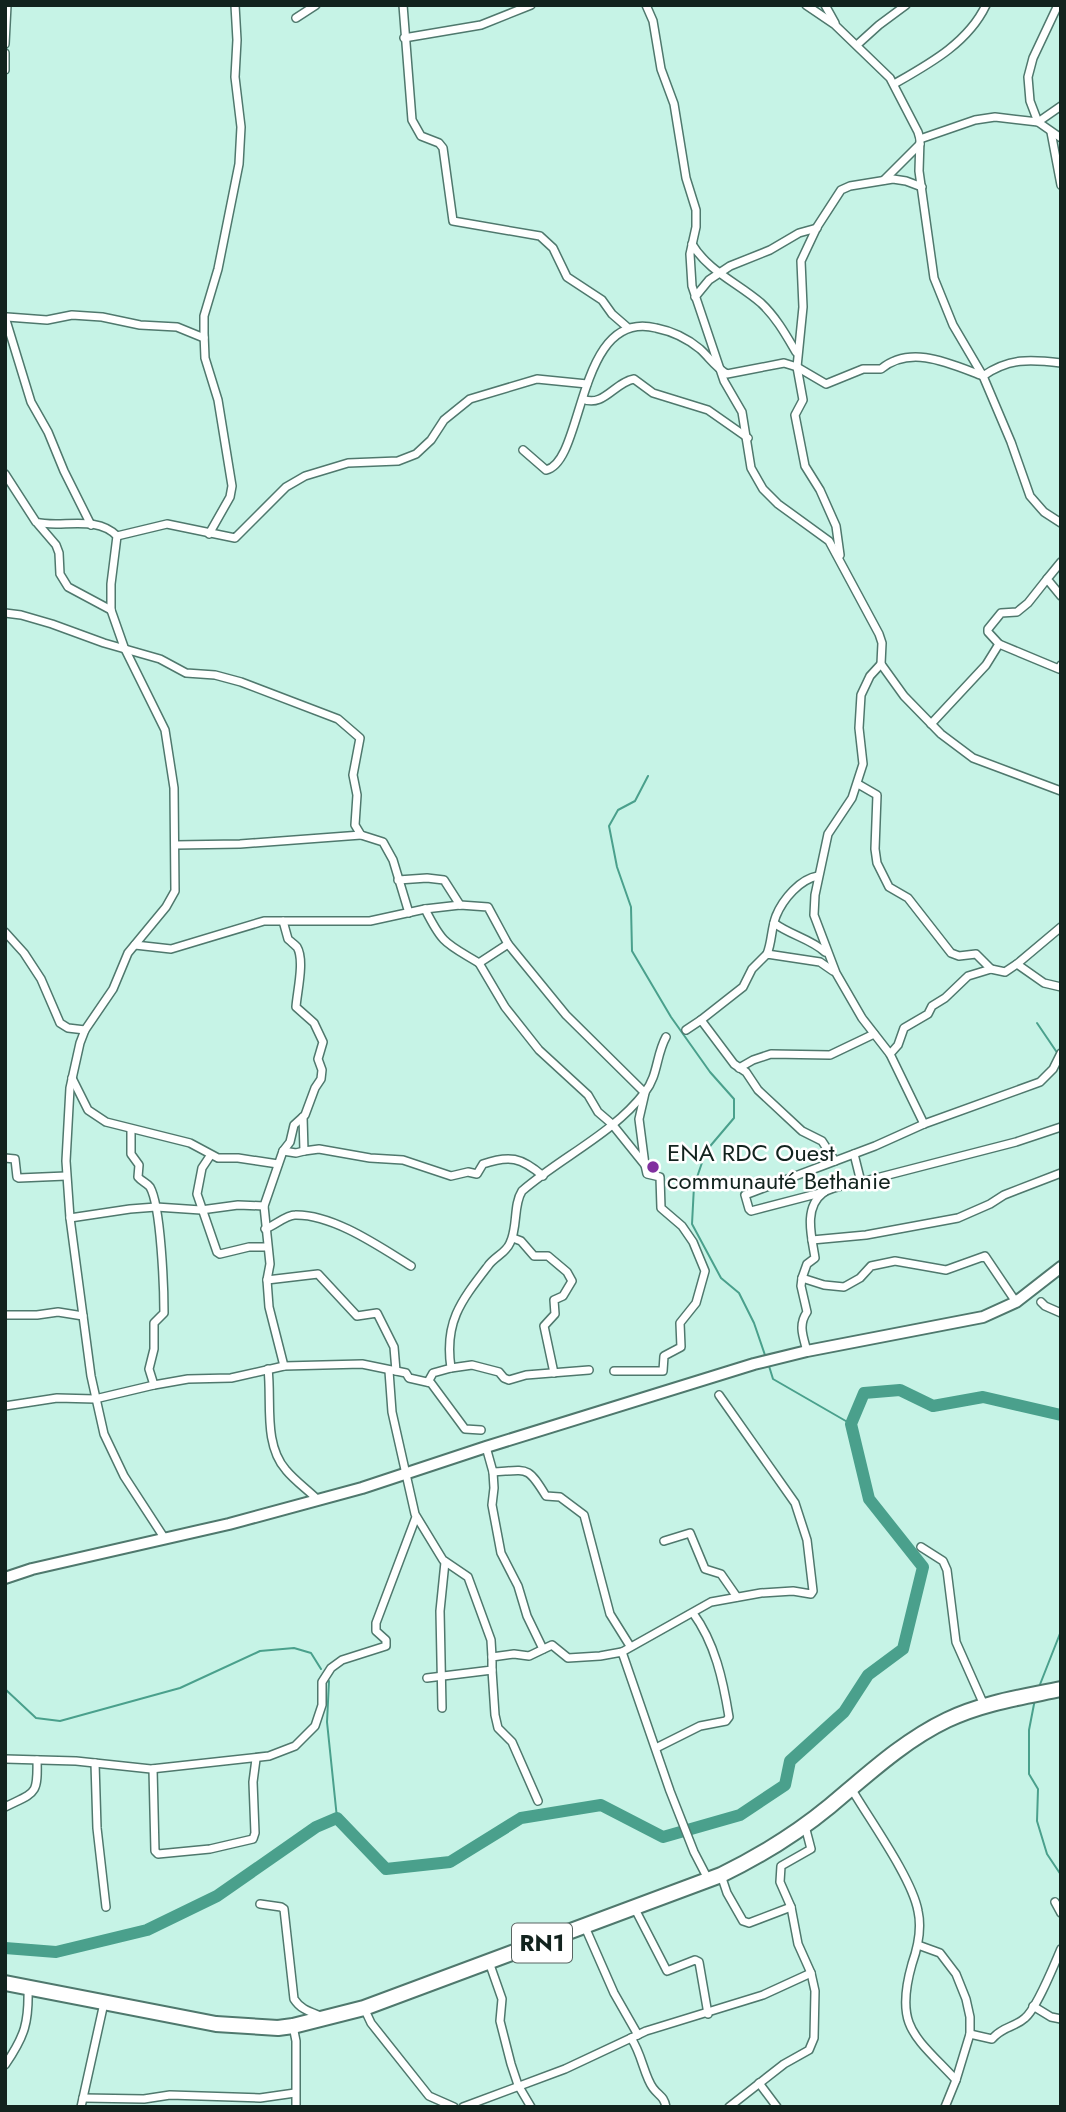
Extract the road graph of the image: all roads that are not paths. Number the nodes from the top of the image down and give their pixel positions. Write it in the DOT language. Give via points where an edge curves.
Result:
graph roads {
  1 [pos="7,5"];
  2 [pos="235,5"];
  3 [pos="316,5"];
  4 [pos="403,5"];
  5 [pos="531,5"];
  6 [pos="646,5"];
  7 [pos="806,5"];
  8 [pos="825,5"];
  9 [pos="906,5"];
  10 [pos="986,5"];
  11 [pos="1058,5"];
  12 [pos="296,18"];
  13 [pos="837,26"];
  14 [pos="404,37"];
  15 [pos="5,44"];
  16 [pos="858,44"];
  17 [pos="5,53"];
  18 [pos="5,70"];
  19 [pos="894,83"];
  20 [pos="1061,106"];
  21 [pos="1038,122"];
  22 [pos="1051,132"];
  23 [pos="1061,138"];
  24 [pos="920,141"];
  25 [pos="884,181"];
  26 [pos="1061,185"];
  27 [pos="922,187"];
  28 [pos="817,227"];
  29 [pos="692,243"];
  30 [pos="719,273"];
  31 [pos="695,297"];
  32 [pos="6,317"];
  33 [pos="627,327"];
  34 [pos="204,338"];
  35 [pos="797,352"];
  36 [pos="1061,363"];
  37 [pos="797,367"];
  38 [pos="720,369"];
  39 [pos="983,376"];
  40 [pos="587,384"];
  41 [pos="583,399"];
  42 [pos="748,438"];
  43 [pos="523,450"];
  44 [pos="5,474"];
  45 [pos="36,522"];
  46 [pos="1061,523"];
  47 [pos="91,525"];
  48 [pos="209,534"];
  49 [pos="117,536"];
  50 [pos="841,561"];
  51 [pos="1061,562"];
  52 [pos="1047,579"];
  53 [pos="1061,596"];
  54 [pos="111,610"];
  55 [pos="5,613"];
  56 [pos="999,644"];
  57 [pos="124,647"];
  58 [pos="881,664"];
  59 [pos="1060,668"];
  60 [pos="931,724"];
  61 [pos="858,784"];
  62 [pos="1061,791"];
  63 [pos="361,835"];
  64 [pos="175,845"];
  65 [pos="818,876"];
  66 [pos="398,880"];
  67 [pos="460,905"];
  68 [pos="425,909"];
  69 [pos="409,913"];
  70 [pos="283,921"];
  71 [pos="774,923"];
  72 [pos="1061,927"];
  73 [pos="5,932"];
  74 [pos="135,944"];
  75 [pos="508,944"];
  76 [pos="767,954"];
  77 [pos="827,954"];
  78 [pos="479,963"];
  79 [pos="1017,964"];
  80 [pos="991,969"];
  81 [pos="836,973"];
  82 [pos="1061,987"];
  83 [pos="701,1020"];
  84 [pos="85,1030"];
  85 [pos="686,1030"];
  86 [pos="874,1034"];
  87 [pos="666,1037"];
  88 [pos="1061,1053"];
  89 [pos="890,1054"];
  90 [pos="739,1068"];
  91 [pos="72,1076"];
  92 [pos="645,1093"];
  93 [pos="303,1117"];
  94 [pos="612,1124"];
  95 [pos="924,1124"];
  96 [pos="1061,1127"];
  97 [pos="131,1129"];
  98 [pos="283,1151"];
  99 [pos="304,1151"];
  100 [pos="854,1154"];
  101 [pos="210,1156"];
  102 [pos="5,1158"];
  103 [pos="835,1161"];
  104 [pos="278,1164"];
  105 [pos="645,1165"];
  106 [pos="1061,1173"];
  107 [pos="66,1176"];
  108 [pos="543,1176"];
  109 [pos="861,1182"];
  110 [pos="824,1192"];
  111 [pos="264,1206"];
  112 [pos="156,1208"];
  113 [pos="201,1210"];
  114 [pos="70,1218"];
  115 [pos="265,1229"];
  116 [pos="513,1238"];
  117 [pos="812,1240"];
  118 [pos="266,1247"];
  119 [pos="411,1266"];
  120 [pos="1061,1267"];
  121 [pos="802,1278"];
  122 [pos="267,1280"];
  123 [pos="1016,1302"];
  124 [pos="1041,1302"];
  125 [pos="1061,1313"];
  126 [pos="5,1315"];
  127 [pos="83,1316"];
  128 [pos="807,1351"];
  129 [pos="284,1366"];
  130 [pos="451,1368"];
  131 [pos="268,1369"];
  132 [pos="589,1370"];
  133 [pos="392,1371"];
  134 [pos="614,1371"];
  135 [pos="554,1374"];
  136 [pos="428,1382"];
  137 [pos="154,1385"];
  138 [pos="719,1395"];
  139 [pos="95,1399"];
  140 [pos="5,1406"];
  141 [pos="481,1430"];
  142 [pos="486,1447"];
  143 [pos="493,1472"];
  144 [pos="405,1473"];
  145 [pos="318,1500"];
  146 [pos="416,1517"];
  147 [pos="165,1539"];
  148 [pos="664,1541"];
  149 [pos="921,1548"];
  150 [pos="445,1562"];
  151 [pos="5,1578"];
  152 [pos="737,1597"];
  153 [pos="693,1613"];
  154 [pos="630,1646"];
  155 [pos="543,1649"];
  156 [pos="622,1652"];
  157 [pos="492,1657"];
  158 [pos="492,1670"];
  159 [pos="441,1677"];
  160 [pos="427,1678"];
  161 [pos="1061,1689"];
  162 [pos="985,1706"];
  163 [pos="442,1708"];
  164 [pos="656,1748"];
  165 [pos="5,1759"];
  166 [pos="256,1759"];
  167 [pos="37,1760"];
  168 [pos="95,1763"];
  169 [pos="153,1769"];
  170 [pos="851,1788"];
  171 [pos="538,1801"];
  172 [pos="5,1807"];
  173 [pos="805,1825"];
  174 [pos="715,1878"];
  175 [pos="1055,1902"];
  176 [pos="260,1904"];
  177 [pos="106,1907"];
  178 [pos="791,1907"];
  179 [pos="635,1909"];
  180 [pos="1061,1913"];
  181 [pos="585,1927"];
  182 [pos="918,1945"];
  183 [pos="1061,1949"];
  184 [pos="488,1961"];
  185 [pos="811,1973"];
  186 [pos="5,1983"];
  187 [pos="28,1987"];
  188 [pos="104,2003"];
  189 [pos="1033,2006"];
  190 [pos="364,2008"];
  191 [pos="708,2014"];
  192 [pos="327,2018"];
  193 [pos="1061,2019"];
  194 [pos="293,2026"];
  195 [pos="970,2034"];
  196 [pos="635,2037"];
  197 [pos="5,2065"];
  198 [pos="956,2080"];
  199 [pos="759,2083"];
  200 [pos="518,2085"];
  201 [pos="295,2093"];
  202 [pos="83,2098"];
  203 [pos="81,2107"];
  204 [pos="296,2107"];
  205 [pos="454,2107"];
  206 [pos="463,2107"];
  207 [pos="531,2107"];
  208 [pos="666,2107"];
  209 [pos="729,2107"];
  210 [pos="777,2107"];
  211 [pos="945,2107"];
  1 -- 15 [label="street"];
  2 -- 34 [label="street" via="235,77 242,127 239,164 204,316"];
  3 -- 12 [label="street"];
  4 -- 14 [label="street"];
  5 -- 14 [label="street" via="481,25"];
  6 -- 29 [label="street" via="674,104 696,209"];
  7 -- 13 [label="street"];
  8 -- 13 [label="street"];
  9 -- 16 [label="street"];
  10 -- 19 [label="street" via="958,41"];
  11 -- 21 [label="street" via="1028,77"];
  13 -- 16 [label="street"];
  14 -- 33 [label="street" via="412,120 421,136 443,148 453,221 540,236 553,248 567,277 602,300"];
  16 -- 19 [label="street"];
  17 -- 18 [label="street"];
  19 -- 24 [label="street"];
  20 -- 21 [label="street"];
  21 -- 22 [label="street"];
  21 -- 24 [label="street" via="985,118"];
  22 -- 23 [label="street"];
  22 -- 26 [label="street"];
  24 -- 25 [label="street"];
  24 -- 27 [label="street"];
  25 -- 27 [label="street" via="900,179"];
  25 -- 28 [label="street" via="841,190"];
  27 -- 39 [label="street" via="936,286"];
  28 -- 30 [label="street"];
  28 -- 35 [label="street" via="801,261 803,307"];
  29 -- 30 [label="street"];
  29 -- 31 [label="street"];
  30 -- 31 [label="street"];
  30 -- 35 [label="street" via="761,303"];
  31 -- 38 [label="street"];
  32 -- 34 [label="street" via="102,317 170,326"];
  32 -- 47 [label="street" via="31,402"];
  33 -- 38 [label="street" via="656,328 685,339"];
  33 -- 40 [label="street" via="609,343"];
  34 -- 48 [label="street" via="232,486"];
  35 -- 37 [label="street"];
  36 -- 39 [label="street" via="1007,362"];
  37 -- 38 [label="street" via="777,363 732,373"];
  37 -- 39 [label="street" via="826,384 861,369 881,369 891,361 915,357"];
  37 -- 50 [label="street" via="803,400 796,415 802,457 836,526"];
  38 -- 42 [label="street" via="742,412"];
  39 -- 46 [label="street" via="1030,496"];
  40 -- 41 [label="street"];
  40 -- 48 [label="street" via="537,379 470,399 450,413 416,454 398,461 348,463 305,476 286,487 235,538"];
  41 -- 42 [label="street" via="594,401 621,383 637,380 653,393 708,411"];
  41 -- 43 [label="street" via="552,469 541,467"];
  42 -- 50 [label="street" via="751,468 763,489 823,535"];
  44 -- 45 [label="street"];
  45 -- 47 [label="street"];
  45 -- 54 [label="street" via="56,545 60,574 68,587"];
  47 -- 49 [label="street"];
  48 -- 49 [label="street" via="167,524"];
  49 -- 54 [label="street"];
  50 -- 58 [label="street" via="879,634"];
  51 -- 52 [label="street"];
  52 -- 53 [label="street"];
  52 -- 56 [label="street" via="1028,603 1017,612 1001,613 988,629"];
  54 -- 57 [label="street"];
  55 -- 57 [label="street"];
  56 -- 59 [label="street"];
  56 -- 60 [label="street" via="986,665"];
  57 -- 63 [label="street" via="186,673 220,676 345,723 360,738 353,775 357,795 354,821"];
  57 -- 64 [label="street" via="165,730 174,788"];
  58 -- 60 [label="street"];
  58 -- 61 [label="street" via="870,676 860,701 864,758"];
  60 -- 62 [label="street" via="973,758"];
  61 -- 65 [label="street" via="828,834"];
  61 -- 80 [label="street" via="877,795 876,860 889,887 908,898 951,953 976,954"];
  63 -- 64 [label="street"];
  63 -- 66 [label="street" via="383,842"];
  64 -- 74 [label="street" via="173,895"];
  65 -- 71 [label="street" via="803,880 780,907"];
  65 -- 77 [label="street" via="814,915"];
  66 -- 67 [label="street" via="444,880"];
  66 -- 69 [label="street"];
  67 -- 68 [label="street"];
  67 -- 75 [label="street" via="488,907"];
  68 -- 69 [label="street"];
  68 -- 78 [label="street" via="440,938"];
  69 -- 70 [label="street" via="370,920"];
  70 -- 74 [label="street" via="256,922 171,949"];
  70 -- 93 [label="street" via="288,940 299,951 296,1007 314,1023 323,1042 318,1059 321,1079"];
  71 -- 76 [label="street"];
  71 -- 77 [label="street"];
  72 -- 79 [label="street"];
  73 -- 84 [label="street" via="41,979 60,1023"];
  74 -- 84 [label="street" via="110,994"];
  75 -- 78 [label="street"];
  75 -- 92 [label="street" via="566,1015"];
  76 -- 81 [label="street" via="820,962"];
  76 -- 83 [label="street" via="743,987"];
  77 -- 81 [label="street"];
  78 -- 94 [label="street" via="539,1051 589,1095 598,1112"];
  79 -- 80 [label="street" via="1005,972"];
  79 -- 82 [label="street" via="1044,983"];
  80 -- 89 [label="street" via="970,975 928,1014 904,1028"];
  81 -- 86 [label="street"];
  83 -- 85 [label="street"];
  83 -- 90 [label="street"];
  84 -- 91 [label="street"];
  86 -- 89 [label="street"];
  86 -- 90 [label="street" via="830,1055 771,1054"];
  87 -- 92 [label="street"];
  88 -- 95 [label="street" via="1040,1082"];
  89 -- 95 [label="street"];
  90 -- 103 [label="street" via="789,1120 824,1142"];
  91 -- 97 [label="street" via="88,1110 106,1122"];
  91 -- 107 [label="street"];
  92 -- 94 [label="street"];
  92 -- 105 [label="street" via="639,1119"];
  93 -- 98 [label="street" via="294,1125"];
  93 -- 99 [label="street"];
  94 -- 105 [label="street"];
  94 -- 108 [label="street"];
  95 -- 100 [label="street"];
  96 -- 109 [label="street"];
  97 -- 101 [label="street" via="190,1143"];
  97 -- 112 [label="street" via="131,1154 139,1165 138,1177 149,1185"];
  98 -- 99 [label="street"];
  98 -- 104 [label="street"];
  99 -- 108 [label="street" via="403,1160 451,1176 477,1174 483,1164 504,1157 528,1164"];
  100 -- 103 [label="street"];
  100 -- 109 [label="street"];
  101 -- 104 [label="street"];
  101 -- 113 [label="street" via="197,1184"];
  102 -- 107 [label="street" via="15,1159 19,1178"];
  103 -- 110 [label="street" via="745,1195 751,1211"];
  104 -- 111 [label="street"];
  105 -- 134 [label="street" via="648,1174 660,1177 661,1208 693,1242 704,1264 704,1281 696,1303 681,1320 681,1347 664,1356 663,1371"];
  106 -- 117 [label="street" via="958,1218"];
  107 -- 114 [label="street"];
  108 -- 116 [label="street" via="519,1195"];
  109 -- 110 [label="street"];
  110 -- 117 [label="street" via="809,1221"];
  111 -- 113 [label="street"];
  111 -- 115 [label="street"];
  112 -- 113 [label="street"];
  112 -- 114 [label="street"];
  112 -- 137 [label="street" via="164,1313 153,1325 149,1369"];
  113 -- 118 [label="street" via="220,1254"];
  114 -- 127 [label="street"];
  115 -- 118 [label="street"];
  115 -- 119 [label="street" via="290,1215 320,1220 363,1236"];
  116 -- 130 [label="street" via="455,1314 448,1343"];
  116 -- 135 [label="street" via="534,1256 548,1256 572,1281 564,1296 554,1300 556,1313 544,1325"];
  117 -- 121 [label="street" via="815,1259 807,1264"];
  118 -- 122 [label="street"];
  120 -- 123 [label="main road"];
  121 -- 123 [label="street" via="842,1287 871,1266 884,1263 946,1270 985,1256"];
  121 -- 128 [label="street" via="807,1312 801,1328"];
  122 -- 129 [label="street" via="270,1316"];
  122 -- 133 [label="street" via="318,1274 357,1316 377,1313 394,1347"];
  123 -- 128 [label="main road" via="983,1317"];
  124 -- 125 [label="street"];
  126 -- 127 [label="street" via="58,1312"];
  127 -- 139 [label="street"];
  128 -- 142 [label="main road"];
  129 -- 131 [label="street"];
  129 -- 133 [label="street" via="353,1364"];
  130 -- 135 [label="street" via="472,1365 499,1372 509,1380"];
  130 -- 136 [label="street" via="433,1373"];
  131 -- 137 [label="street" via="232,1378"];
  131 -- 145 [label="street" via="271,1431 277,1454 286,1470"];
  132 -- 135 [label="street"];
  133 -- 136 [label="street"];
  133 -- 144 [label="street" via="392,1412"];
  136 -- 141 [label="street" via="466,1429"];
  137 -- 139 [label="street"];
  138 -- 152 [label="street" via="795,1503 807,1540 813,1591"];
  139 -- 140 [label="street" via="57,1398"];
  139 -- 147 [label="street" via="118,1466"];
  142 -- 143 [label="street"];
  142 -- 144 [label="main road"];
  143 -- 154 [label="street" via="528,1471 547,1496 560,1497 584,1515 610,1614"];
  143 -- 155 [label="street" via="492,1505 501,1553"];
  144 -- 145 [label="main road"];
  144 -- 146 [label="street"];
  145 -- 147 [label="main road"];
  146 -- 150 [label="street"];
  146 -- 166 [label="street" via="376,1623 386,1646 331,1668 322,1682 322,1705 315,1726 295,1746"];
  147 -- 151 [label="main road"];
  148 -- 152 [label="street" via="690,1533 705,1569 721,1574"];
  149 -- 162 [label="street" via="935,1555 947,1570 956,1642"];
  150 -- 157 [label="street" via="468,1577 491,1640"];
  150 -- 159 [label="street"];
  152 -- 153 [label="street" via="711,1602"];
  153 -- 154 [label="street"];
  153 -- 164 [label="street" via="720,1670 729,1717"];
  154 -- 156 [label="street"];
  155 -- 156 [label="street" via="552,1645 562,1656 577,1659"];
  155 -- 157 [label="street" via="530,1656"];
  156 -- 164 [label="street"];
  157 -- 158 [label="street"];
  158 -- 159 [label="street"];
  158 -- 171 [label="street" via="498,1728 515,1747"];
  159 -- 160 [label="street"];
  159 -- 163 [label="street"];
  161 -- 162 [label="highway, RN1"];
  162 -- 170 [label="highway, RN1" via="937,1725"];
  164 -- 174 [label="street" via="689,1839"];
  165 -- 167 [label="street"];
  166 -- 169 [label="street"];
  166 -- 169 [label="street" via="253,1839 158,1854"];
  167 -- 168 [label="street"];
  167 -- 172 [label="street" via="36,1789"];
  168 -- 169 [label="street"];
  168 -- 177 [label="street"];
  170 -- 173 [label="highway, RN1"];
  170 -- 182 [label="street" via="914,1898 920,1920"];
  173 -- 174 [label="highway, RN1" via="765,1853"];
  173 -- 178 [label="street" via="811,1849 780,1868 780,1881"];
  174 -- 178 [label="street" via="745,1923"];
  174 -- 179 [label="highway, RN1"];
  175 -- 180 [label="street"];
  176 -- 192 [label="street" via="281,1907 286,1913 298,2006"];
  178 -- 185 [label="street" via="798,1944"];
  179 -- 181 [label="highway, RN1"];
  179 -- 191 [label="street" via="667,1971 699,1962"];
  181 -- 184 [label="highway, RN1"];
  181 -- 196 [label="street"];
  182 -- 195 [label="street" via="938,1951 956,1974 966,1998"];
  182 -- 198 [label="street" via="906,1984 906,2017 917,2038"];
  183 -- 189 [label="street"];
  184 -- 190 [label="highway, RN1"];
  184 -- 200 [label="street" via="502,1998 500,2021"];
  185 -- 191 [label="street"];
  185 -- 199 [label="street" via="816,2027 810,2048"];
  186 -- 187 [label="highway, RN1"];
  187 -- 188 [label="highway, RN1"];
  187 -- 197 [label="street" via="27,2025"];
  188 -- 194 [label="highway, RN1" via="216,2024"];
  188 -- 202 [label="street"];
  189 -- 193 [label="street"];
  189 -- 195 [label="street" via="1024,2019 992,2039"];
  190 -- 192 [label="highway, RN1"];
  190 -- 205 [label="street" via="429,2096"];
  191 -- 196 [label="street"];
  192 -- 194 [label="highway, RN1"];
  194 -- 201 [label="street"];
  195 -- 198 [label="street"];
  196 -- 200 [label="street" via="576,2065"];
  196 -- 208 [label="street" via="651,2086"];
  198 -- 211 [label="street"];
  199 -- 209 [label="street"];
  199 -- 210 [label="street"];
  200 -- 206 [label="street"];
  200 -- 207 [label="street"];
  201 -- 202 [label="street" via="260,2098"];
  201 -- 204 [label="street"];
  202 -- 203 [label="street"];
}
